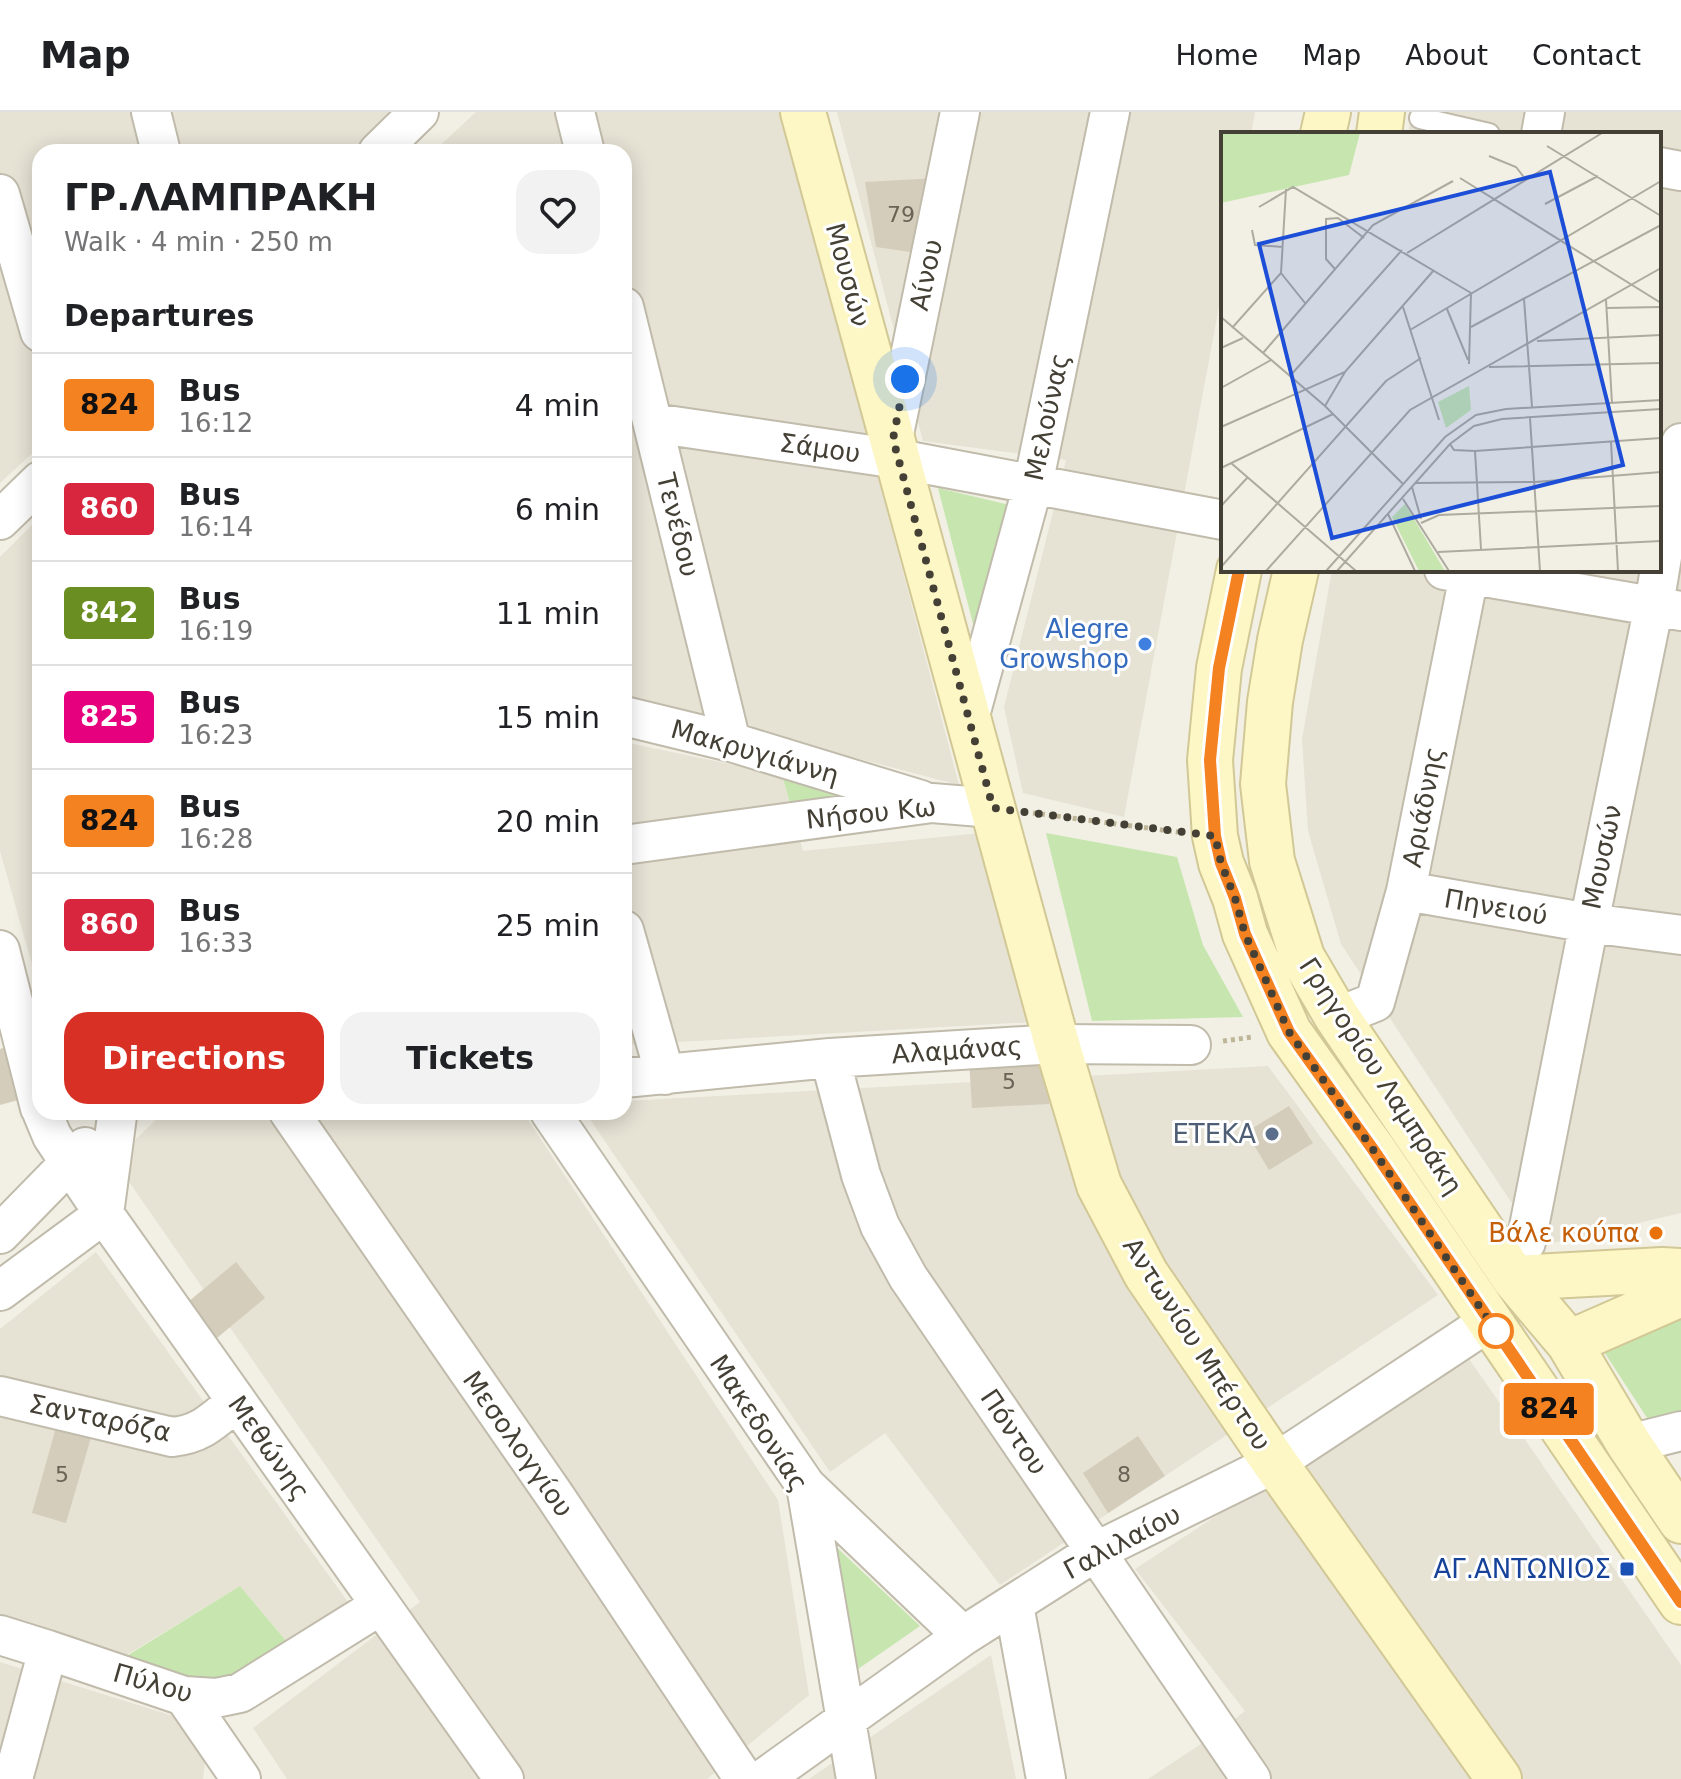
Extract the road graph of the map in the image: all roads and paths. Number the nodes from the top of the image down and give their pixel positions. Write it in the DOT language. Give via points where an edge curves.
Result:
graph roads {
  1 [pos="151,112"];
  2 [pos="419,112"];
  3 [pos="575,112"];
  4 [pos="803,112"];
  5 [pos="960,112"];
  6 [pos="1110,112"];
  7 [pos="1328,112"];
  8 [pos="1545,112"];
  9 [pos="1401,115"];
  10 [pos="1323,132"];
  11 [pos="1381,132"];
  12 [pos="1480,132"];
  13 [pos="1541,132"];
  14 [pos="387,139"];
  15 [pos="159,144"];
  16 [pos="583,144"];
  17 [pos="1661,167"];
  18 [pos="1681,171"];
  19 [pos="0,194"];
  20 [pos="8,253"];
  21 [pos="32,312"];
  22 [pos="632,339"];
  23 [pos="653,423"];
  24 [pos="1681,443"];
  25 [pos="896,449"];
  26 [pos="1033,485"];
  27 [pos="32,489"];
  28 [pos="0,520"];
  29 [pos="1221,520"];
  30 [pos="1239,572"];
  31 [pos="1296,572"];
  32 [pos="1461,572"];
  33 [pos="1467,572"];
  34 [pos="1668,608"];
  35 [pos="632,718"];
  36 [pos="969,719"];
  37 [pos="731,742"];
  38 [pos="932,803"];
  39 [pos="993,808"];
  40 [pos="1215,836"];
  41 [pos="632,844"];
  42 [pos="1406,891"];
  43 [pos="1589,923"];
  44 [pos="1681,935"];
  45 [pos="0,950"];
  46 [pos="632,958"];
  47 [pos="1337,1017"];
  48 [pos="1289,1032"];
  49 [pos="1057,1044"];
  50 [pos="1191,1045"];
  51 [pos="830,1058"];
  52 [pos="32,1075"];
  53 [pos="665,1075"];
  54 [pos="632,1077"];
  55 [pos="45,1120"];
  56 [pos="113,1120"];
  57 [pos="118,1120"];
  58 [pos="295,1120"];
  59 [pos="555,1120"];
  60 [pos="69,1163"];
  61 [pos="104,1214"];
  62 [pos="0,1234"];
  63 [pos="1507,1267"];
  64 [pos="1681,1271"];
  65 [pos="0,1291"];
  66 [pos="1681,1294"];
  67 [pos="1490,1321"];
  68 [pos="1569,1343"];
  69 [pos="0,1396"];
  70 [pos="236,1402"];
  71 [pos="1681,1431"];
  72 [pos="1629,1444"];
  73 [pos="1275,1463"];
  74 [pos="806,1486"];
  75 [pos="1681,1521"];
  76 [pos="1095,1552"];
  77 [pos="1681,1602"];
  78 [pos="381,1605"];
  79 [pos="1014,1605"];
  80 [pos="0,1635"];
  81 [pos="963,1636"];
  82 [pos="48,1650"];
  83 [pos="184,1696"];
  84 [pos="846,1720"];
  85 [pos="13,1779"];
  86 [pos="241,1779"];
  87 [pos="504,1779"];
  88 [pos="744,1779"];
  89 [pos="763,1779"];
  90 [pos="856,1779"];
  91 [pos="1046,1779"];
  92 [pos="1251,1779"];
  93 [pos="1499,1779"];
  1 -- 15 [label="street"];
  2 -- 14 [label="street"];
  3 -- 16 [label="street"];
  4 -- 25 [label="main road, Μουσών"];
  5 -- 25 [label="street, Αίνου"];
  6 -- 26 [label="street, Μελούνας"];
  7 -- 10 [label="main road"];
  8 -- 13 [label="street"];
  9 -- 11 [label="main road"];
  9 -- 12 [label="lane"];
  17 -- 18 [label="street"];
  19 -- 20 [label="street"];
  20 -- 21 [label="street"];
  22 -- 23 [label="street, Τενέδου"];
  23 -- 25 [label="street, Σάμου"];
  23 -- 37 [label="street, Τενέδου"];
  24 -- 34 [label="street, Μουσών"];
  25 -- 26 [label="street, Σάμου"];
  25 -- 36 [label="main road, Μουσών"];
  26 -- 29 [label="street, Σάμου"];
  26 -- 36 [label="street, Μελούνας"];
  27 -- 28 [label="street"];
  30 -- 40 [label="main road, Γρηγορίου Λαμπράκη" via="1219,668 1210,760"];
  31 -- 47 [label="main road, Γρηγορίου Λαμπράκη" via="1270,702 1263,784 1272,861 1302,957"];
  32 -- 42 [label="street, Αριάδνης"];
  33 -- 34 [label="street"];
  34 -- 43 [label="street, Μουσών"];
  35 -- 37 [label="street, Μακρυγιάννη"];
  36 -- 39 [label="main road, Μουσών"];
  37 -- 38 [label="street, Μακρυγιάννη"];
  38 -- 39 [label="street, Νήσου Κω"];
  38 -- 41 [label="street, Νήσου Κω"];
  39 -- 40 [label="path"];
  39 -- 49 [label="main road, Αντωνίου Μπέρτου"];
  40 -- 48 [label="main road, Γρηγορίου Λαμπράκη" via="1245,934"];
  42 -- 43 [label="street, Πηνειού"];
  42 -- 47 [label="street, Αριάδνης" via="1375,1002"];
  43 -- 44 [label="street, Πηνειού"];
  43 -- 63 [label="street, Μουσών" via="1526,1242"];
  45 -- 52 [label="street, Μεθώνης"];
  46 -- 53 [label="street"];
  47 -- 63 [label="main road, Γρηγορίου Λαμπράκη"];
  48 -- 50 [label="path"];
  48 -- 67 [label="main road, Γρηγορίου Λαμπράκη"];
  49 -- 50 [label="street, Αλαμάνας"];
  49 -- 51 [label="street, Αλαμάνας"];
  49 -- 73 [label="main road, Αντωνίου Μπέρτου" via="1099,1185 1146,1274"];
  51 -- 53 [label="street, Αλαμάνας"];
  51 -- 76 [label="street, Πόντου" via="880,1226 908,1277"];
  53 -- 54 [label="street, Αλαμάνας"];
  55 -- 60 [label="street, Μεθώνης"];
  56 -- 60 [label="street"];
  57 -- 61 [label="street"];
  58 -- 88 [label="street, Μεσολογγίου"];
  59 -- 74 [label="street, Μακεδονίας"];
  60 -- 61 [label="street, Μεθώνης"];
  60 -- 62 [label="street"];
  61 -- 65 [label="street"];
  61 -- 70 [label="street, Μεθώνης"];
  63 -- 64 [label="main road"];
  63 -- 68 [label="main road, Γρηγορίου Λαμπράκη"];
  66 -- 68 [label="main road"];
  67 -- 73 [label="street, Γαλιλαίου"];
  67 -- 77 [label="main road, Γρηγορίου Λαμπράκη"];
  68 -- 72 [label="main road, Γρηγορίου Λαμπράκη"];
  69 -- 70 [label="street, Σανταρόζα" via="172,1437 202,1430"];
  70 -- 78 [label="street, Μεθώνης"];
  71 -- 72 [label="street"];
  72 -- 75 [label="main road, Γρηγορίου Λαμπράκη"];
  73 -- 76 [label="street, Γαλιλαίου"];
  73 -- 93 [label="main road, Αντωνίου Μπέρτου"];
  74 -- 81 [label="street"];
  74 -- 84 [label="street, Μακεδονίας"];
  76 -- 79 [label="street, Γαλιλαίου"];
  76 -- 92 [label="street, Πόντου"];
  78 -- 83 [label="street, Πύλου" via="240,1693"];
  78 -- 87 [label="street, Μεθώνης"];
  79 -- 81 [label="street, Γαλιλαίου"];
  79 -- 91 [label="street"];
  80 -- 82 [label="street, Πύλου"];
  81 -- 84 [label="street, Γαλιλαίου"];
  82 -- 83 [label="street, Πύλου"];
  82 -- 85 [label="street"];
  83 -- 86 [label="street"];
  84 -- 89 [label="street, Γαλιλαίου"];
  84 -- 90 [label="street, Μακεδονίας"];
}
